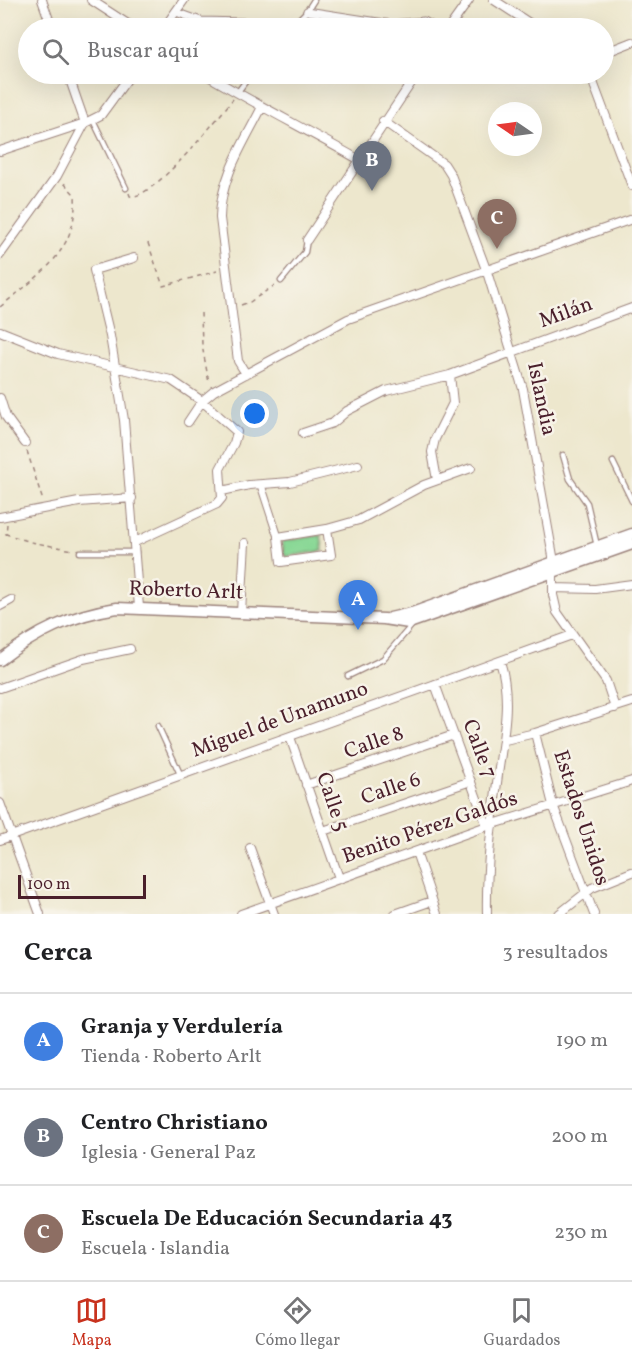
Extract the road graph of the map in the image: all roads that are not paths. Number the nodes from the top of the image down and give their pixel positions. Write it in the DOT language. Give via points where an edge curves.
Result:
graph roads {
  1 [pos="42,0"];
  2 [pos="91,0"];
  3 [pos="184,0"];
  4 [pos="314,0"];
  5 [pos="469,0"];
  6 [pos="494,0"];
  7 [pos="308,11"];
  8 [pos="176,12"];
  9 [pos="48,18"];
  10 [pos="119,18"];
  11 [pos="172,18"];
  12 [pos="193,18"];
  13 [pos="301,18"];
  14 [pos="351,18"];
  15 [pos="456,18"];
  16 [pos="522,18"];
  17 [pos="632,42"];
  18 [pos="614,49"];
  19 [pos="72,84"];
  20 [pos="124,84"];
  21 [pos="222,84"];
  22 [pos="244,84"];
  23 [pos="410,84"];
  24 [pos="594,84"];
  25 [pos="237,93"];
  26 [pos="262,107"];
  27 [pos="89,121"];
  28 [pos="384,121"];
  29 [pos="0,151"];
  30 [pos="358,159"];
  31 [pos="632,186"];
  32 [pos="126,188"];
  33 [pos="632,219"];
  34 [pos="307,240"];
  35 [pos="0,255"];
  36 [pos="134,258"];
  37 [pos="487,272"];
  38 [pos="281,281"];
  39 [pos="632,308"];
  40 [pos="0,331"];
  41 [pos="512,352"];
  42 [pos="114,368"];
  43 [pos="246,374"];
  44 [pos="450,375"];
  45 [pos="0,398"];
  46 [pos="202,401"];
  47 [pos="188,422"];
  48 [pos="303,433"];
  49 [pos="25,443"];
  50 [pos="563,455"];
  51 [pos="613,462"];
  52 [pos="358,465"];
  53 [pos="471,468"];
  54 [pos="437,480"];
  55 [pos="261,485"];
  56 [pos="222,491"];
  57 [pos="132,498"];
  58 [pos="632,501"];
  59 [pos="4,517"];
  60 [pos="327,529"];
  61 [pos="632,534"];
  62 [pos="278,537"];
  63 [pos="135,542"];
  64 [pos="245,543"];
  65 [pos="632,544"];
  66 [pos="597,546"];
  67 [pos="80,552"];
  68 [pos="136,552"];
  69 [pos="554,567"];
  70 [pos="632,584"];
  71 [pos="553,588"];
  72 [pos="11,600"];
  73 [pos="0,606"];
  74 [pos="139,607"];
  75 [pos="241,612"];
  76 [pos="384,619"];
  77 [pos="415,622"];
  78 [pos="572,635"];
  79 [pos="130,649"];
  80 [pos="0,660"];
  81 [pos="500,661"];
  82 [pos="348,676"];
  83 [pos="435,684"];
  84 [pos="0,688"];
  85 [pos="632,702"];
  86 [pos="615,708"];
  87 [pos="158,726"];
  88 [pos="535,734"];
  89 [pos="454,735"];
  90 [pos="290,737"];
  91 [pos="505,740"];
  92 [pos="181,776"];
  93 [pos="471,781"];
  94 [pos="632,781"];
  95 [pos="306,785"];
  96 [pos="0,803"];
  97 [pos="553,805"];
  98 [pos="490,825"];
  99 [pos="323,831"];
  100 [pos="12,836"];
  101 [pos="0,840"];
  102 [pos="250,848"];
  103 [pos="416,852"];
  104 [pos="632,872"];
  105 [pos="339,878"];
  106 [pos="585,892"];
  107 [pos="432,901"];
  108 [pos="270,903"];
  109 [pos="40,914"];
  110 [pos="241,914"];
  111 [pos="274,914"];
  112 [pos="395,914"];
  113 [pos="437,914"];
  114 [pos="487,914"];
  115 [pos="559,914"];
  116 [pos="594,914"];
  1 -- 9 [label="street"];
  2 -- 10 [label="street"];
  3 -- 8 [label="street"];
  4 -- 7 [label="lane"];
  5 -- 15 [label="street"];
  6 -- 16 [label="street"];
  7 -- 13 [label="lane"];
  7 -- 14 [label="street"];
  8 -- 11 [label="street"];
  8 -- 12 [label="street"];
  17 -- 18 [label="street"];
  19 -- 27 [label="street"];
  20 -- 27 [label="street" via="101,115"];
  21 -- 25 [label="street"];
  22 -- 25 [label="lane"];
  23 -- 28 [label="street"];
  24 -- 31 [label="street"];
  25 -- 26 [label="street"];
  26 -- 30 [label="street"];
  26 -- 43 [label="street" via="234,162 220,201 238,361"];
  27 -- 29 [label="street"];
  27 -- 32 [label="lane"];
  27 -- 35 [label="street" via="57,176"];
  28 -- 30 [label="street"];
  28 -- 37 [label="street, Islandia" via="449,171"];
  30 -- 34 [label="street"];
  33 -- 37 [label="street"];
  34 -- 38 [label="lane" via="305,252"];
  36 -- 42 [label="street" via="94,270"];
  37 -- 41 [label="street, Islandia"];
  37 -- 43 [label="street" via="348,319"];
  39 -- 41 [label="street, Milán"];
  40 -- 42 [label="street" via="38,347"];
  41 -- 44 [label="street, Milán"];
  41 -- 69 [label="street, Islandia" via="523,389"];
  42 -- 46 [label="street" via="171,380"];
  42 -- 57 [label="street"];
  43 -- 46 [label="street"];
  44 -- 48 [label="street, Milán" via="386,391 347,411 333,423"];
  44 -- 54 [label="street" via="453,403 432,452"];
  45 -- 49 [label="street" via="6,417"];
  46 -- 47 [label="street"];
  46 -- 56 [label="street" via="237,435 220,469"];
  50 -- 66 [label="lane" via="570,479 587,503"];
  51 -- 58 [label="lane"];
  52 -- 55 [label="street"];
  53 -- 54 [label="street"];
  54 -- 60 [label="street" via="359,520"];
  55 -- 56 [label="street"];
  55 -- 62 [label="street"];
  56 -- 63 [label="street" via="217,504"];
  57 -- 59 [label="street" via="79,502"];
  57 -- 63 [label="street"];
  60 -- 62 [label="street"];
  60 -- 62 [label="street" via="332,555 281,562"];
  61 -- 66 [label="street"];
  63 -- 68 [label="street"];
  64 -- 75 [label="street"];
  65 -- 69 [label="street"];
  66 -- 69 [label="street"];
  67 -- 68 [label="lane"];
  68 -- 74 [label="street"];
  69 -- 71 [label="street, Islandia"];
  69 -- 76 [label="street, Roberto Arlt"];
  69 -- 77 [label="street, Roberto Arlt"];
  70 -- 71 [label="street" via="595,589"];
  71 -- 78 [label="street, Islandia" via="557,612"];
  72 -- 73 [label="street"];
  74 -- 75 [label="street, Roberto Arlt"];
  74 -- 80 [label="street, Roberto Arlt" via="68,618"];
  75 -- 76 [label="street, Roberto Arlt"];
  76 -- 77 [label="street, Roberto Arlt"];
  77 -- 82 [label="lane" via="383,659"];
  78 -- 81 [label="street, Miguel de Unamuno"];
  78 -- 86 [label="street, Islandia" via="606,681"];
  79 -- 84 [label="street" via="83,659"];
  81 -- 83 [label="street, Miguel de Unamuno"];
  81 -- 91 [label="street" via="506,683"];
  83 -- 89 [label="street, Calle 7"];
  83 -- 90 [label="street, Miguel de Unamuno"];
  85 -- 86 [label="street"];
  86 -- 88 [label="street"];
  87 -- 92 [label="lane"];
  88 -- 91 [label="street"];
  88 -- 97 [label="street, Estados Unidos"];
  89 -- 93 [label="street, Calle 7"];
  89 -- 95 [label="street, Calle 8"];
  90 -- 92 [label="street, Miguel de Unamuno"];
  90 -- 95 [label="street, Calle 5"];
  91 -- 98 [label="street"];
  92 -- 100 [label="street, Miguel de Unamuno"];
  93 -- 98 [label="street, Calle 7"];
  93 -- 99 [label="street, Calle 6"];
  94 -- 97 [label="street, Benito Pérez Galdós"];
  95 -- 99 [label="street, Calle 5"];
  96 -- 100 [label="street"];
  97 -- 98 [label="street, Benito Pérez Galdós"];
  97 -- 106 [label="street, Estados Unidos"];
  98 -- 103 [label="street, Benito Pérez Galdós"];
  98 -- 114 [label="street"];
  99 -- 105 [label="street, Calle 5"];
  100 -- 101 [label="street, Miguel de Unamuno"];
  100 -- 109 [label="street"];
  102 -- 108 [label="street"];
  103 -- 105 [label="street, Benito Pérez Galdós"];
  103 -- 107 [label="street"];
  104 -- 106 [label="street"];
  105 -- 108 [label="street, Benito Pérez Galdós"];
  106 -- 115 [label="street"];
  106 -- 116 [label="street, Estados Unidos"];
  107 -- 112 [label="street"];
  107 -- 113 [label="street"];
  108 -- 110 [label="street, Benito Pérez Galdós"];
  108 -- 111 [label="street"];
}
